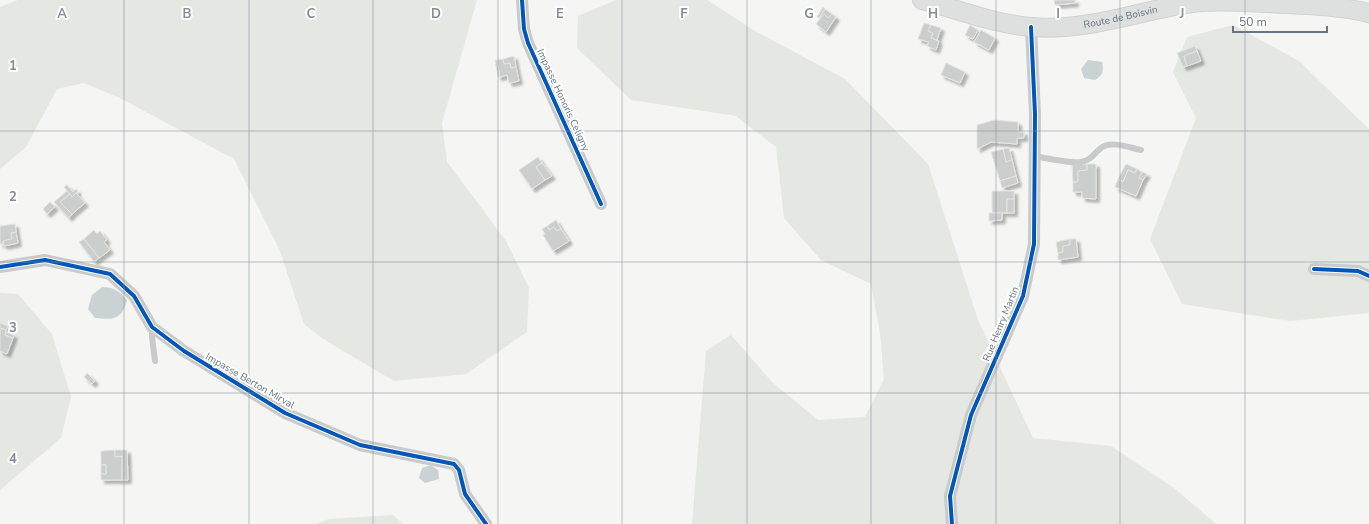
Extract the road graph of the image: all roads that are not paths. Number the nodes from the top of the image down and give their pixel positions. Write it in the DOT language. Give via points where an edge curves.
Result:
graph roads {
  1 [pos="522,0"];
  2 [pos="922,0"];
  3 [pos="1251,1"];
  4 [pos="1369,13"];
  5 [pos="1031,27"];
  6 [pos="1141,150"];
  7 [pos="1034,156"];
  8 [pos="601,204"];
  9 [pos="0,266"];
  10 [pos="1314,270"];
  11 [pos="1369,276"];
  12 [pos="152,327"];
  13 [pos="155,361"];
  14 [pos="486,524"];
  15 [pos="952,524"];
  1 -- 8 [label="street, Impasse Honoris Celigny" via="524,29 528,43"];
  2 -- 5 [label="main road, Route de Boisvin"];
  3 -- 4 [label="main road, Route de Boisvin" via="1346,8"];
  3 -- 5 [label="main road, Route de Boisvin" via="1186,4 1080,25"];
  5 -- 7 [label="street, Rue Henry Martin"];
  6 -- 7 [label="lane" via="1108,145 1101,147 1088,160 1079,163"];
  7 -- 15 [label="street, Rue Henry Martin" via="1034,244 1023,296 970,415 950,496"];
  9 -- 12 [label="street, Impasse Berton Mirval" via="45,260 110,274 134,296"];
  10 -- 11 [label="street" via="1358,271"];
  12 -- 13 [label="lane"];
  12 -- 14 [label="street, Impasse Berton Mirval" via="184,352 285,412 360,445 454,464 459,470 465,494"];
}
